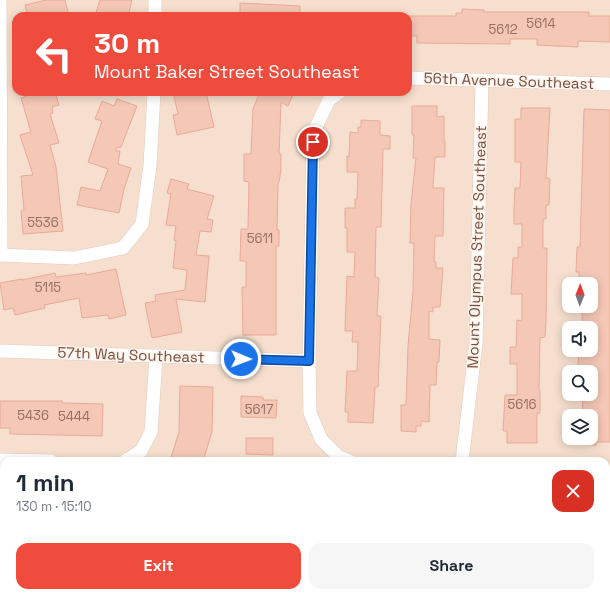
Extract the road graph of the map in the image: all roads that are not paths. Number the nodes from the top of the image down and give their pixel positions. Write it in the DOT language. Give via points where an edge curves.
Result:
graph roads {
  1 [pos="0,0"];
  2 [pos="155,0"];
  3 [pos="155,12"];
  4 [pos="412,78"];
  5 [pos="482,81"];
  6 [pos="610,84"];
  7 [pos="154,96"];
  8 [pos="334,96"];
  9 [pos="0,255"];
  10 [pos="0,351"];
  11 [pos="156,357"];
  12 [pos="309,361"];
  13 [pos="131,457"];
  14 [pos="339,457"];
  15 [pos="462,457"];
  1 -- 9 [label="street"];
  2 -- 3 [label="street"];
  4 -- 5 [label="street, 56th Avenue Southeast"];
  5 -- 6 [label="street, 56th Avenue Southeast"];
  5 -- 15 [label="street, Mount Olympus Street Southeast" via="476,343"];
  7 -- 9 [label="street" via="150,166 142,224 123,248 74,258"];
  8 -- 12 [label="street" via="329,100 316,127 313,142"];
  10 -- 11 [label="street, 57th Way Southeast"];
  11 -- 12 [label="street, 57th Way Southeast"];
  11 -- 13 [label="street" via="151,432 141,451"];
  12 -- 14 [label="street" via="310,413 321,439"];
}
